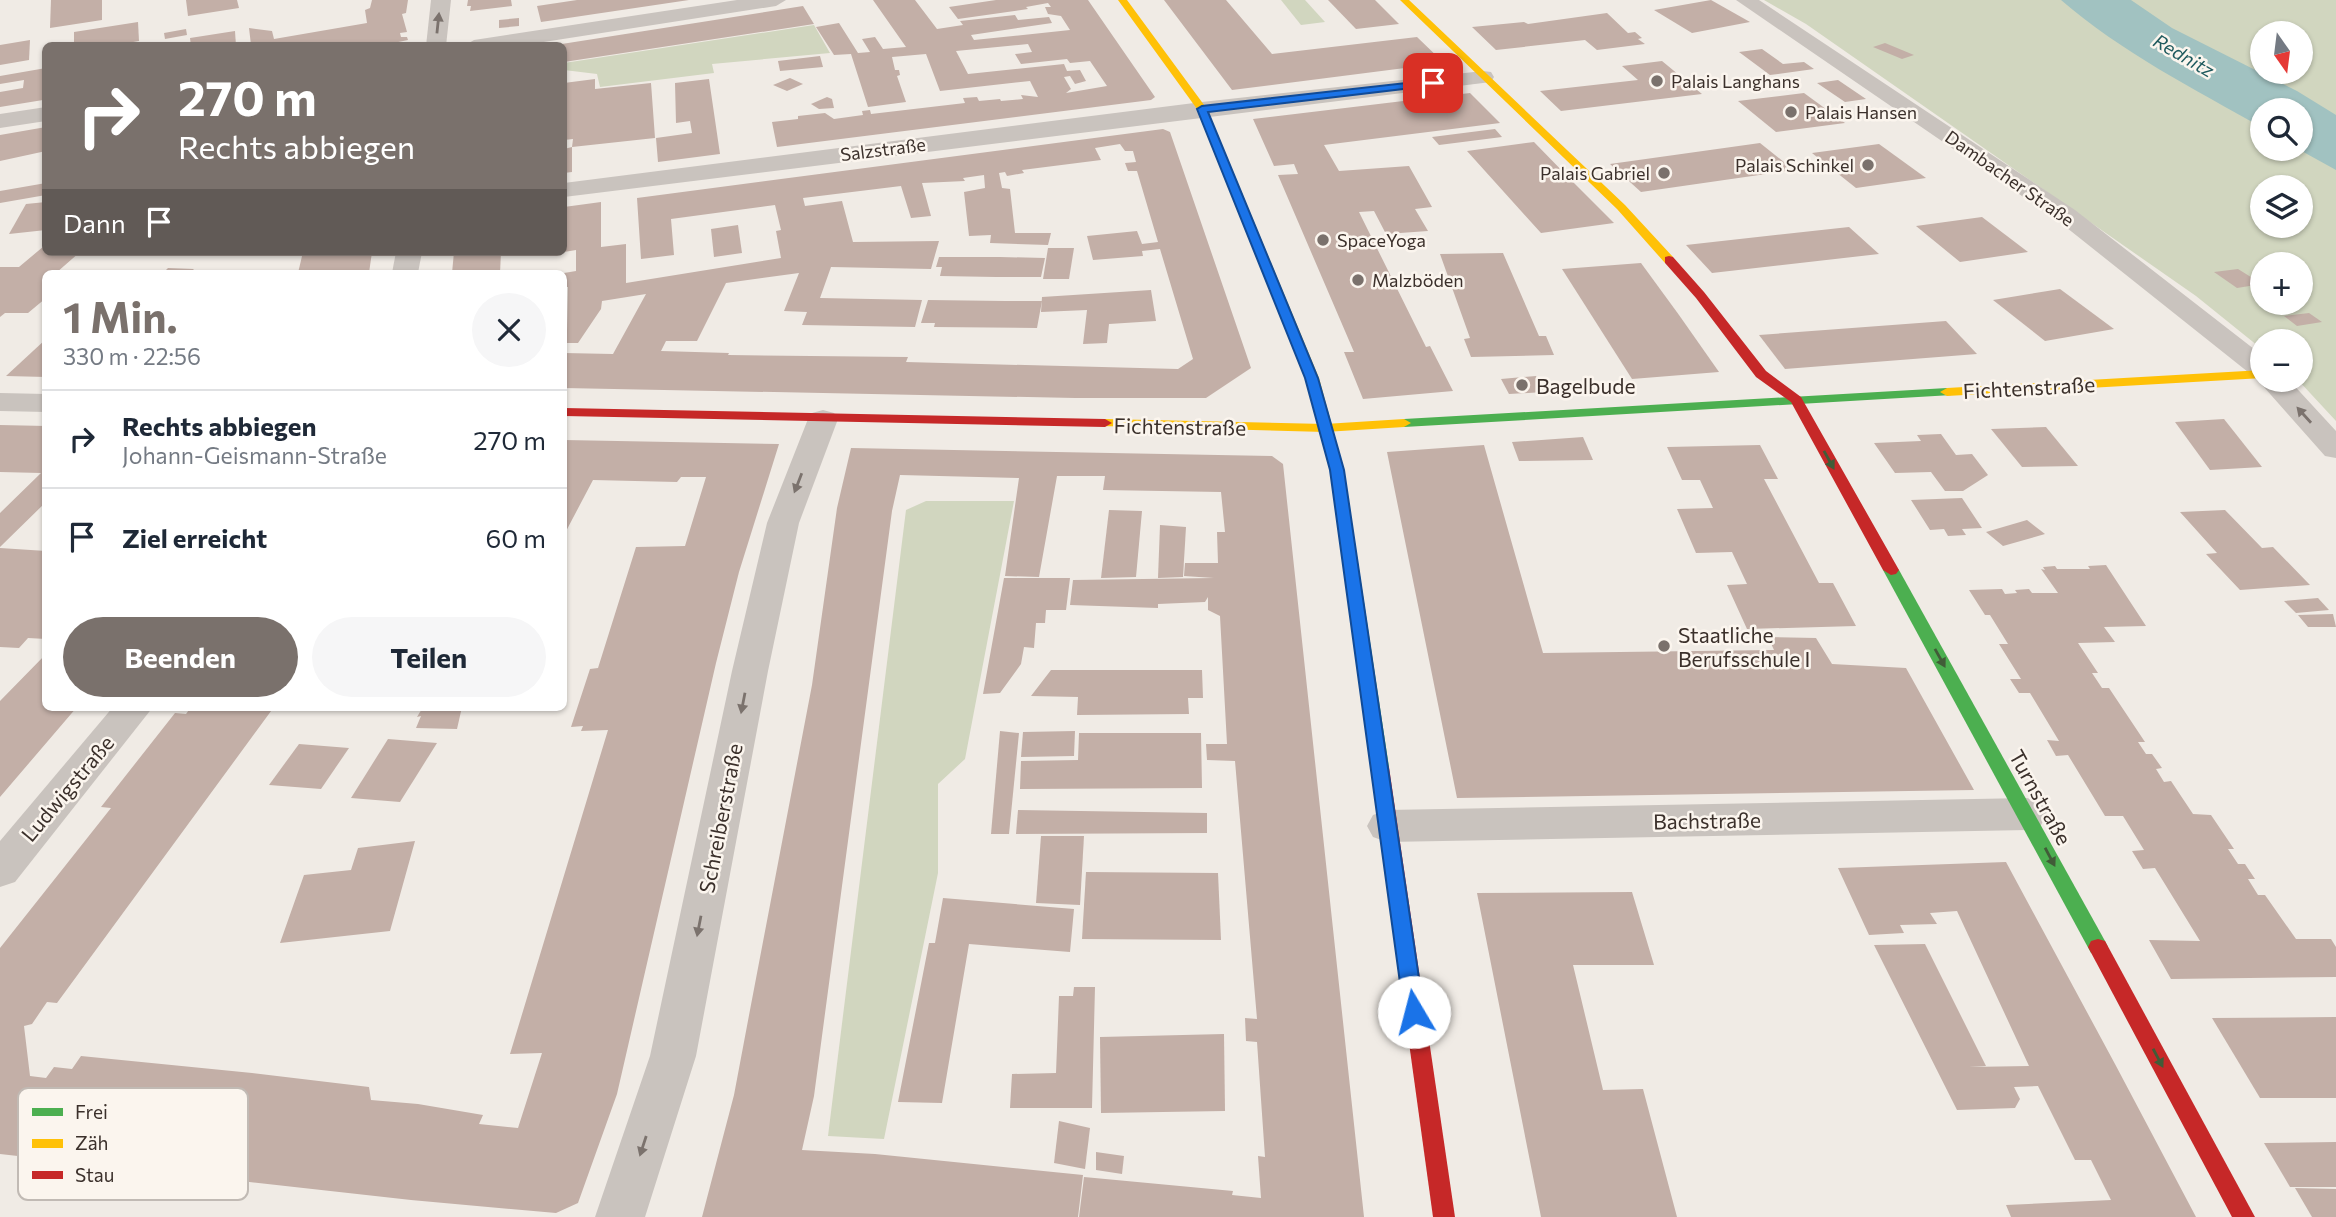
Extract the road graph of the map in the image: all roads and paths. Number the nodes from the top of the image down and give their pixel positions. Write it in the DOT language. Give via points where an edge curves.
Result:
graph roads {
  1 [pos="441,0"];
  2 [pos="776,0"];
  3 [pos="1122,0"];
  4 [pos="1404,0"];
  5 [pos="1746,0"];
  6 [pos="436,42"];
  7 [pos="500,42"];
  8 [pos="1483,77"];
  9 [pos="1202,109"];
  10 [pos="42,115"];
  11 [pos="0,121"];
  12 [pos="567,190"];
  13 [pos="2250,362"];
  14 [pos="2250,373"];
  15 [pos="2284,392"];
  16 [pos="1796,400"];
  17 [pos="0,402"];
  18 [pos="42,403"];
  19 [pos="567,412"];
  20 [pos="823,419"];
  21 [pos="1325,428"];
  22 [pos="2336,449"];
  23 [pos="132,711"];
  24 [pos="2027,814"];
  25 [pos="1387,825"];
  26 [pos="0,870"];
  27 [pos="620,1217"];
  28 [pos="1444,1217"];
  29 [pos="2244,1217"];
  6 -- 1 [label="street, one-way"];
  2 -- 7 [label="street"];
  3 -- 9 [label="street"];
  4 -- 8 [label="street"];
  5 -- 13 [label="street, Dambacher Straße" via="2066,215"];
  8 -- 9 [label="street, Salzstraße"];
  8 -- 16 [label="street" via="1621,207 1761,374"];
  9 -- 12 [label="street, Salzstraße"];
  9 -- 21 [label="street" via="1312,378"];
  10 -- 11 [label="street"];
  14 -- 16 [label="street, Fichtenstraße"];
  22 -- 15 [label="street, one-way"];
  16 -- 21 [label="street, Fichtenstraße"];
  16 -- 24 [label="street, Turnstraße, one-way"];
  17 -- 18 [label="street"];
  19 -- 20 [label="street, Fichtenstraße"];
  20 -- 21 [label="street, Fichtenstraße"];
  20 -- 27 [label="street, Schreiberstraße, one-way" via="783,523 673,1056"];
  21 -- 25 [label="street" via="1342,501"];
  23 -- 26 [label="street, Ludwigstraße"];
  24 -- 25 [label="street, Bachstraße"];
  24 -- 29 [label="street, Turnstraße, one-way"];
  25 -- 28 [label="street"];
}
